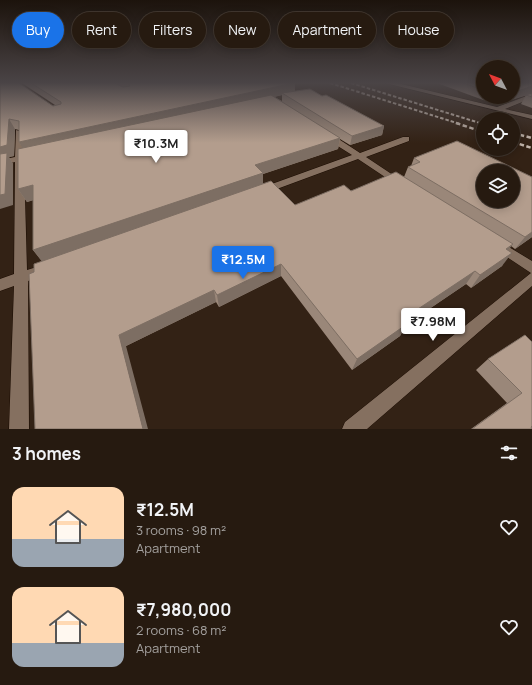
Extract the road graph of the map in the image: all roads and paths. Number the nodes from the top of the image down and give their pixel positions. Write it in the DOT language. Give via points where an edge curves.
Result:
graph roads {
  1 [pos="478,103"];
  2 [pos="513,103"];
  3 [pos="500,108"];
  4 [pos="532,117"];
  5 [pos="320,130"];
  6 [pos="19,132"];
  7 [pos="406,139"];
  8 [pos="43,154"];
  9 [pos="359,156"];
  10 [pos="20,159"];
  11 [pos="0,164"];
  12 [pos="406,186"];
  13 [pos="254,194"];
  14 [pos="492,242"];
  15 [pos="51,266"];
  16 [pos="532,268"];
  17 [pos="21,277"];
  18 [pos="532,278"];
  19 [pos="0,285"];
  20 [pos="19,429"];
  21 [pos="352,429"];
  1 -- 3 [label="street"];
  2 -- 3 [label="street"];
  3 -- 4 [label="street"];
  5 -- 9 [label="street"];
  6 -- 10 [label="street"];
  7 -- 9 [label="street"];
  8 -- 10 [label="street"];
  9 -- 12 [label="street"];
  9 -- 13 [label="street"];
  10 -- 11 [label="street"];
  10 -- 17 [label="street"];
  14 -- 16 [label="street"];
  15 -- 17 [label="street"];
  17 -- 19 [label="street"];
  17 -- 20 [label="street"];
  18 -- 21 [label="street"];
}
